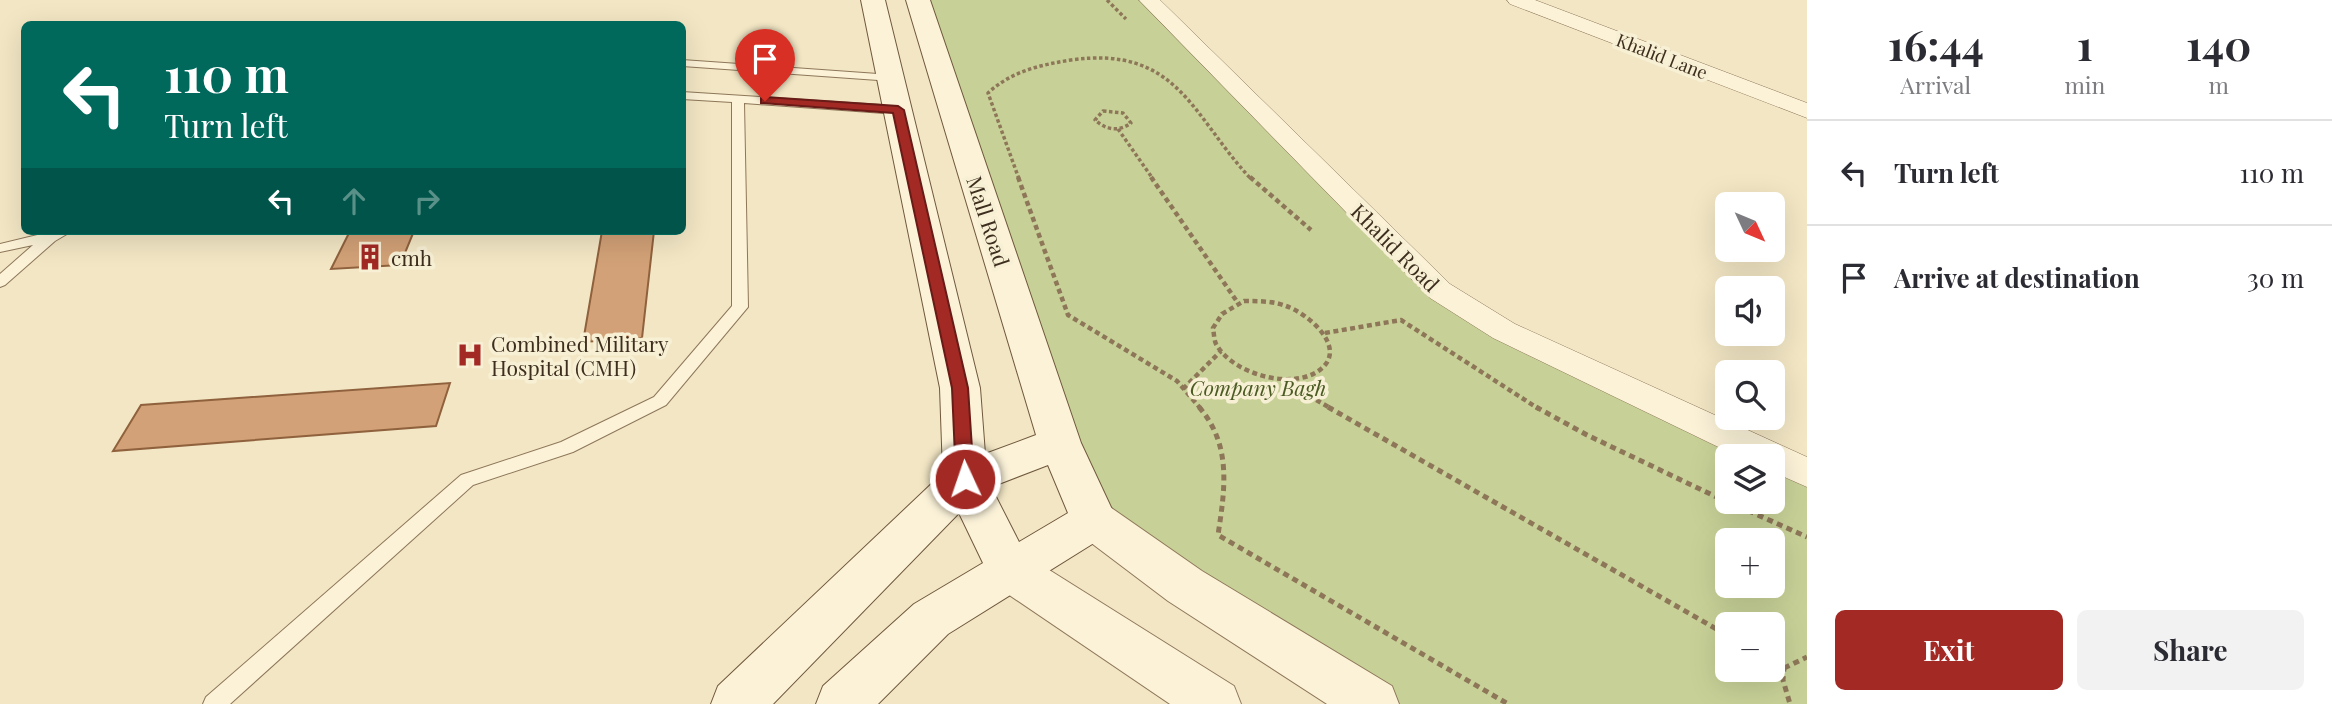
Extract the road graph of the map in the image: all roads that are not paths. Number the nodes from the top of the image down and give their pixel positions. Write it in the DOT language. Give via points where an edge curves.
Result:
graph roads {
  1 [pos="873,0"];
  2 [pos="918,0"];
  3 [pos="1149,0"];
  4 [pos="1517,0"];
  5 [pos="686,64"];
  6 [pos="895,94"];
  7 [pos="686,95"];
  8 [pos="738,99"];
  9 [pos="1807,111"];
  10 [pos="56,235"];
  11 [pos="50,238"];
  12 [pos="0,248"];
  13 [pos="0,282"];
  14 [pos="1060,443"];
  15 [pos="1744,444"];
  16 [pos="1785,463"];
  17 [pos="1807,473"];
  18 [pos="965,479"];
  19 [pos="1094,520"];
  20 [pos="1010,570"];
  21 [pos="214,704"];
  22 [pos="737,704"];
  23 [pos="842,704"];
  24 [pos="1215,704"];
  25 [pos="1373,704"];
  1 -- 6 [label="main road"];
  2 -- 14 [label="main road, Mall Road"];
  3 -- 15 [label="street, Khalid Road" via="1440,291 1504,331"];
  4 -- 9 [label="street, Khalid Lane"];
  5 -- 6 [label="lane"];
  6 -- 8 [label="lane"];
  6 -- 18 [label="main road" via="960,388"];
  7 -- 8 [label="lane"];
  8 -- 21 [label="lane" via="740,307 660,401 567,447 467,480"];
  10 -- 11 [label="lane"];
  11 -- 12 [label="lane"];
  11 -- 13 [label="lane"];
  14 -- 18 [label="main road"];
  14 -- 19 [label="main road, Mall Road"];
  16 -- 17 [label="street, Khalid Road"];
  18 -- 20 [label="main road"];
  18 -- 22 [label="main road"];
  19 -- 20 [label="main road"];
  19 -- 25 [label="main road" via="1185,586"];
  20 -- 23 [label="main road" via="931,619"];
  20 -- 24 [label="main road"];
}
